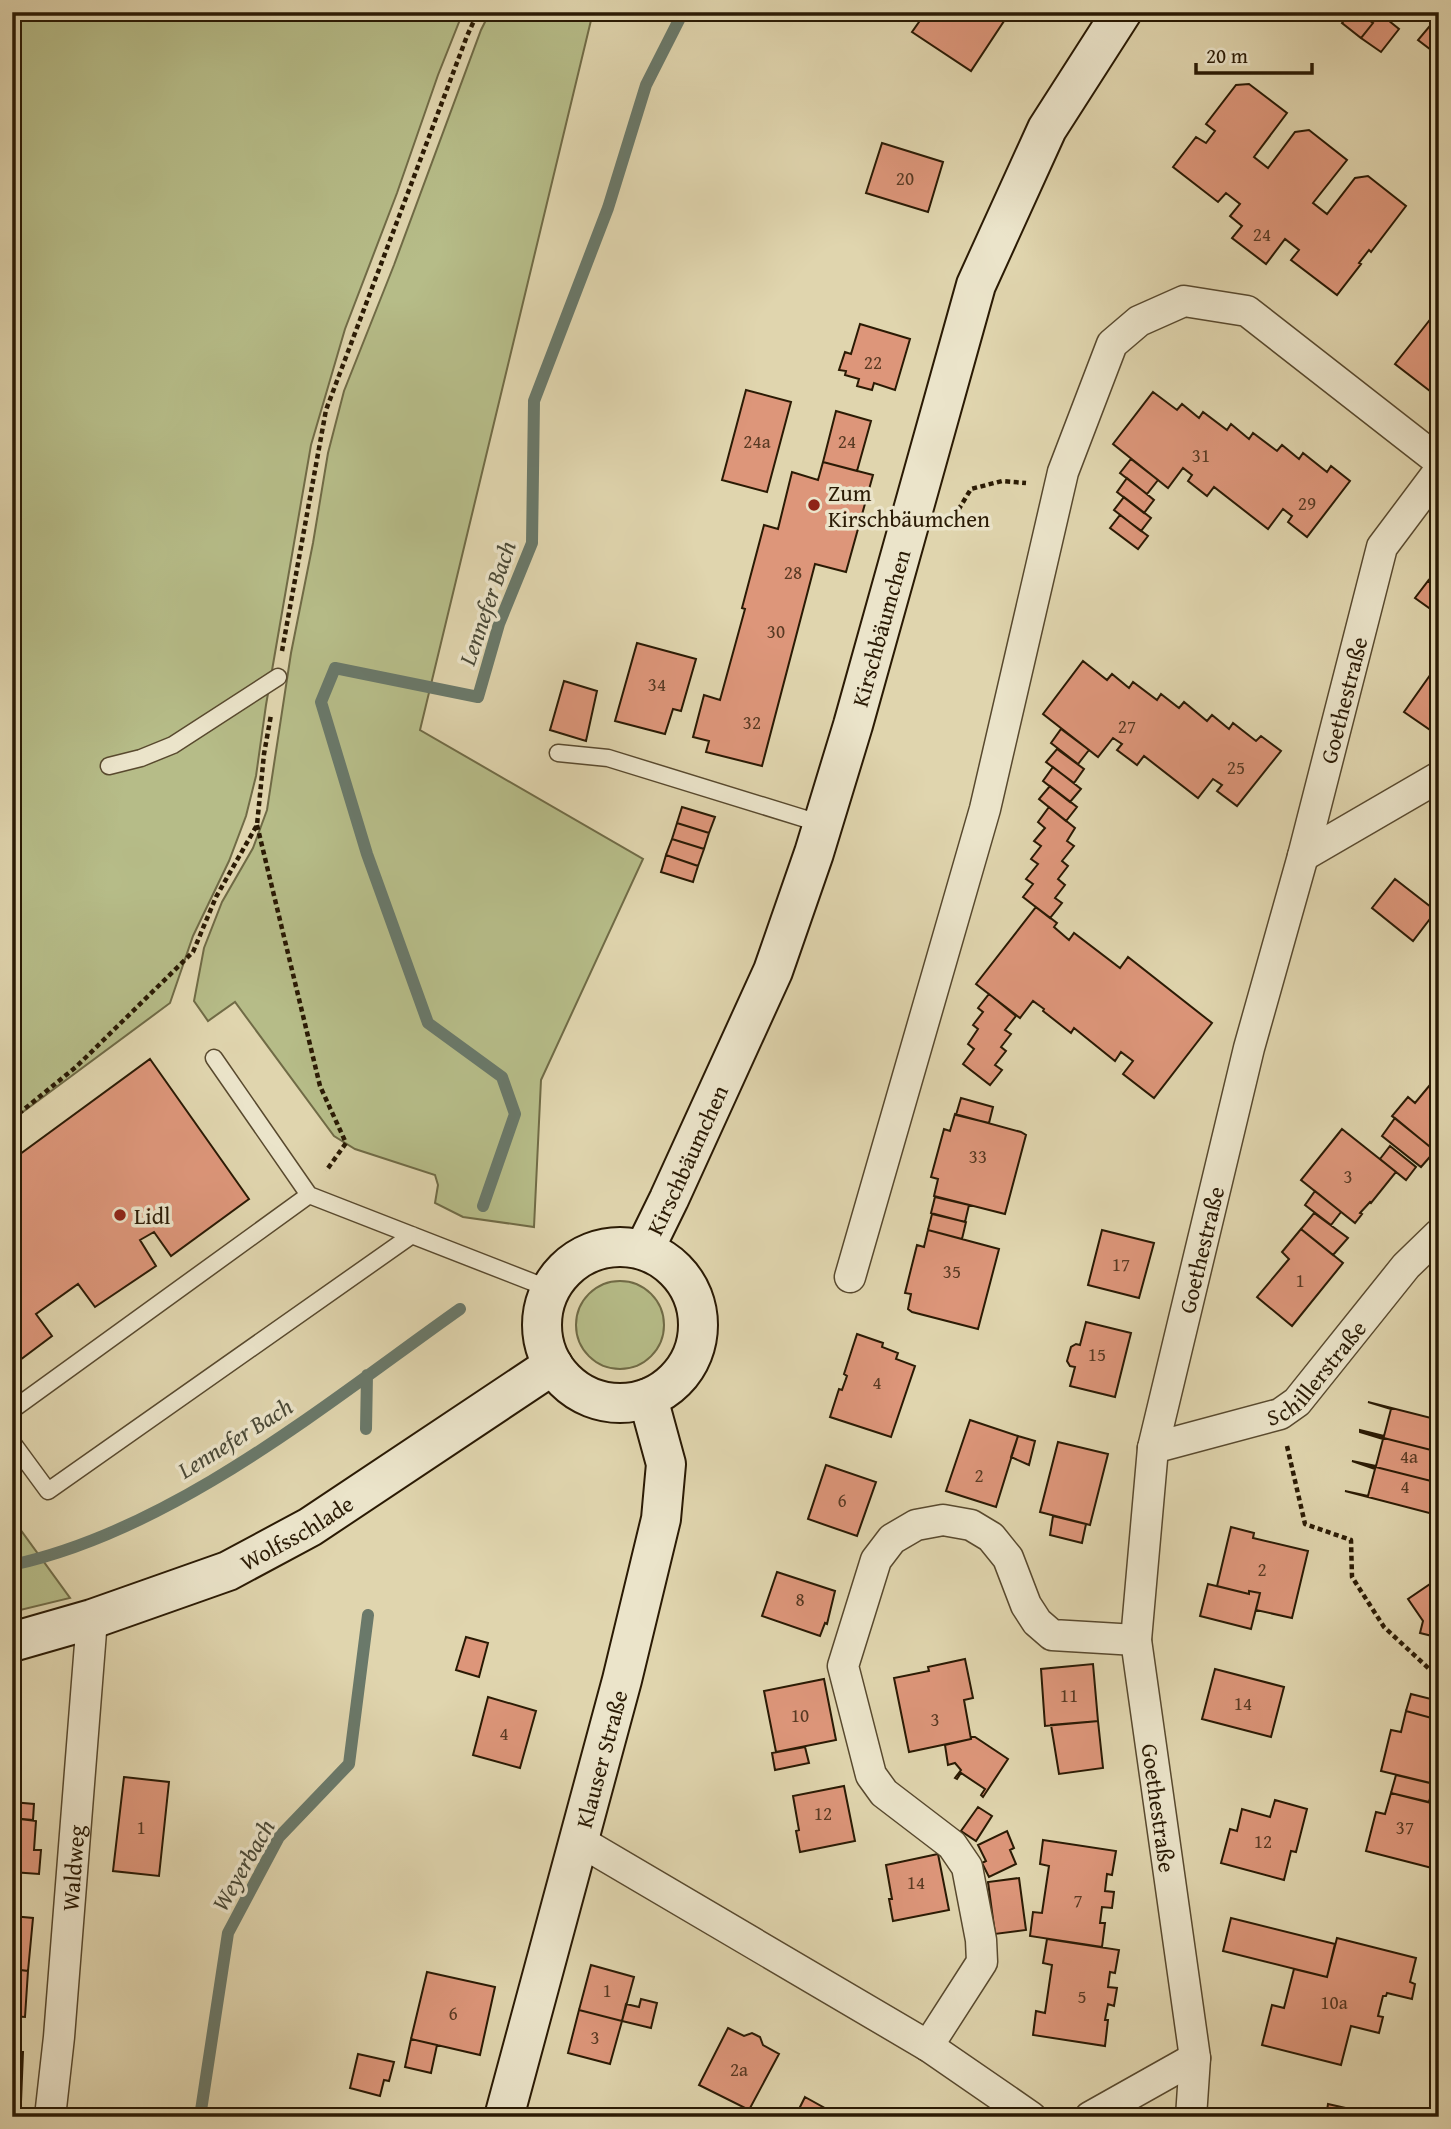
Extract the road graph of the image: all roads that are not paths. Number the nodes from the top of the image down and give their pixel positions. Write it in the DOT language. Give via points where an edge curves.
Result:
graph roads {
  1 [pos="1122,12"];
  2 [pos="1439,461"];
  3 [pos="1439,471"];
  4 [pos="278,677"];
  5 [pos="558,753"];
  6 [pos="109,766"];
  7 [pos="1439,777"];
  8 [pos="823,824"];
  9 [pos="1303,856"];
  10 [pos="214,1058"];
  11 [pos="309,1195"];
  12 [pos="1439,1234"];
  13 [pos="412,1235"];
  14 [pos="643,1250"];
  15 [pos="850,1277"];
  16 [pos="550,1289"];
  17 [pos="553,1365"];
  18 [pos="648,1398"];
  19 [pos="12,1410"];
  20 [pos="12,1442"];
  21 [pos="1153,1448"];
  22 [pos="92,1619"];
  23 [pos="1136,1640"];
  24 [pos="12,1643"];
  25 [pos="578,1840"];
  26 [pos="928,2046"];
  27 [pos="1195,2058"];
  28 [pos="50,2117"];
  29 [pos="504,2117"];
  30 [pos="1031,2117"];
  31 [pos="1090,2117"];
  32 [pos="1191,2117"];
  1 -- 8 [label="main road, Kirschbäumchen" via="1047,129 976,285"];
  2 -- 15 [label="street" via="1247,311 1184,301 1139,321 1112,344 1063,472 985,809"];
  3 -- 9 [label="street, Goethestraße" via="1382,547"];
  4 -- 6 [label="lane" via="173,745"];
  5 -- 8 [label="lane" via="608,758"];
  7 -- 9 [label="street"];
  8 -- 14 [label="main road, Kirschbäumchen" via="773,971"];
  9 -- 21 [label="street, Goethestraße" via="1245,1062"];
  10 -- 11 [label="lane"];
  11 -- 13 [label="lane"];
  11 -- 19 [label="lane"];
  12 -- 21 [label="street, Schillerstraße" via="1406,1266 1297,1402 1280,1415"];
  13 -- 16 [label="lane"];
  13 -- 20 [label="lane" via="48,1491"];
  14 -- 16 [label="main road" via="616,1247 589,1252 566,1267"];
  14 -- 18 [label="main road" via="682,1277 694,1298 698,1322 695,1345 685,1367 669,1385"];
  16 -- 17 [label="main road" via="541,1328"];
  17 -- 18 [label="main road" via="571,1386 595,1399 622,1403"];
  17 -- 22 [label="main road, Wolfsschlade" via="310,1527 228,1571"];
  18 -- 25 [label="main road, Klauser Straße" via="666,1464 661,1519"];
  21 -- 23 [label="street, Goethestraße"];
  22 -- 24 [label="main road, Wolfsschlade"];
  22 -- 28 [label="street, Waldweg"];
  23 -- 26 [label="street" via="1052,1635 1027,1605 1008,1558 991,1537 971,1525 943,1520 916,1525 892,1539 876,1560 844,1666 871,1775 884,1793 952,1845 967,1867 981,1940 982,1962"];
  23 -- 27 [label="street, Goethestraße"];
  25 -- 26 [label="street"];
  25 -- 29 [label="main road, Klauser Straße"];
  26 -- 30 [label="street"];
  27 -- 31 [label="street"];
  27 -- 32 [label="street, Goethestraße"];
}
